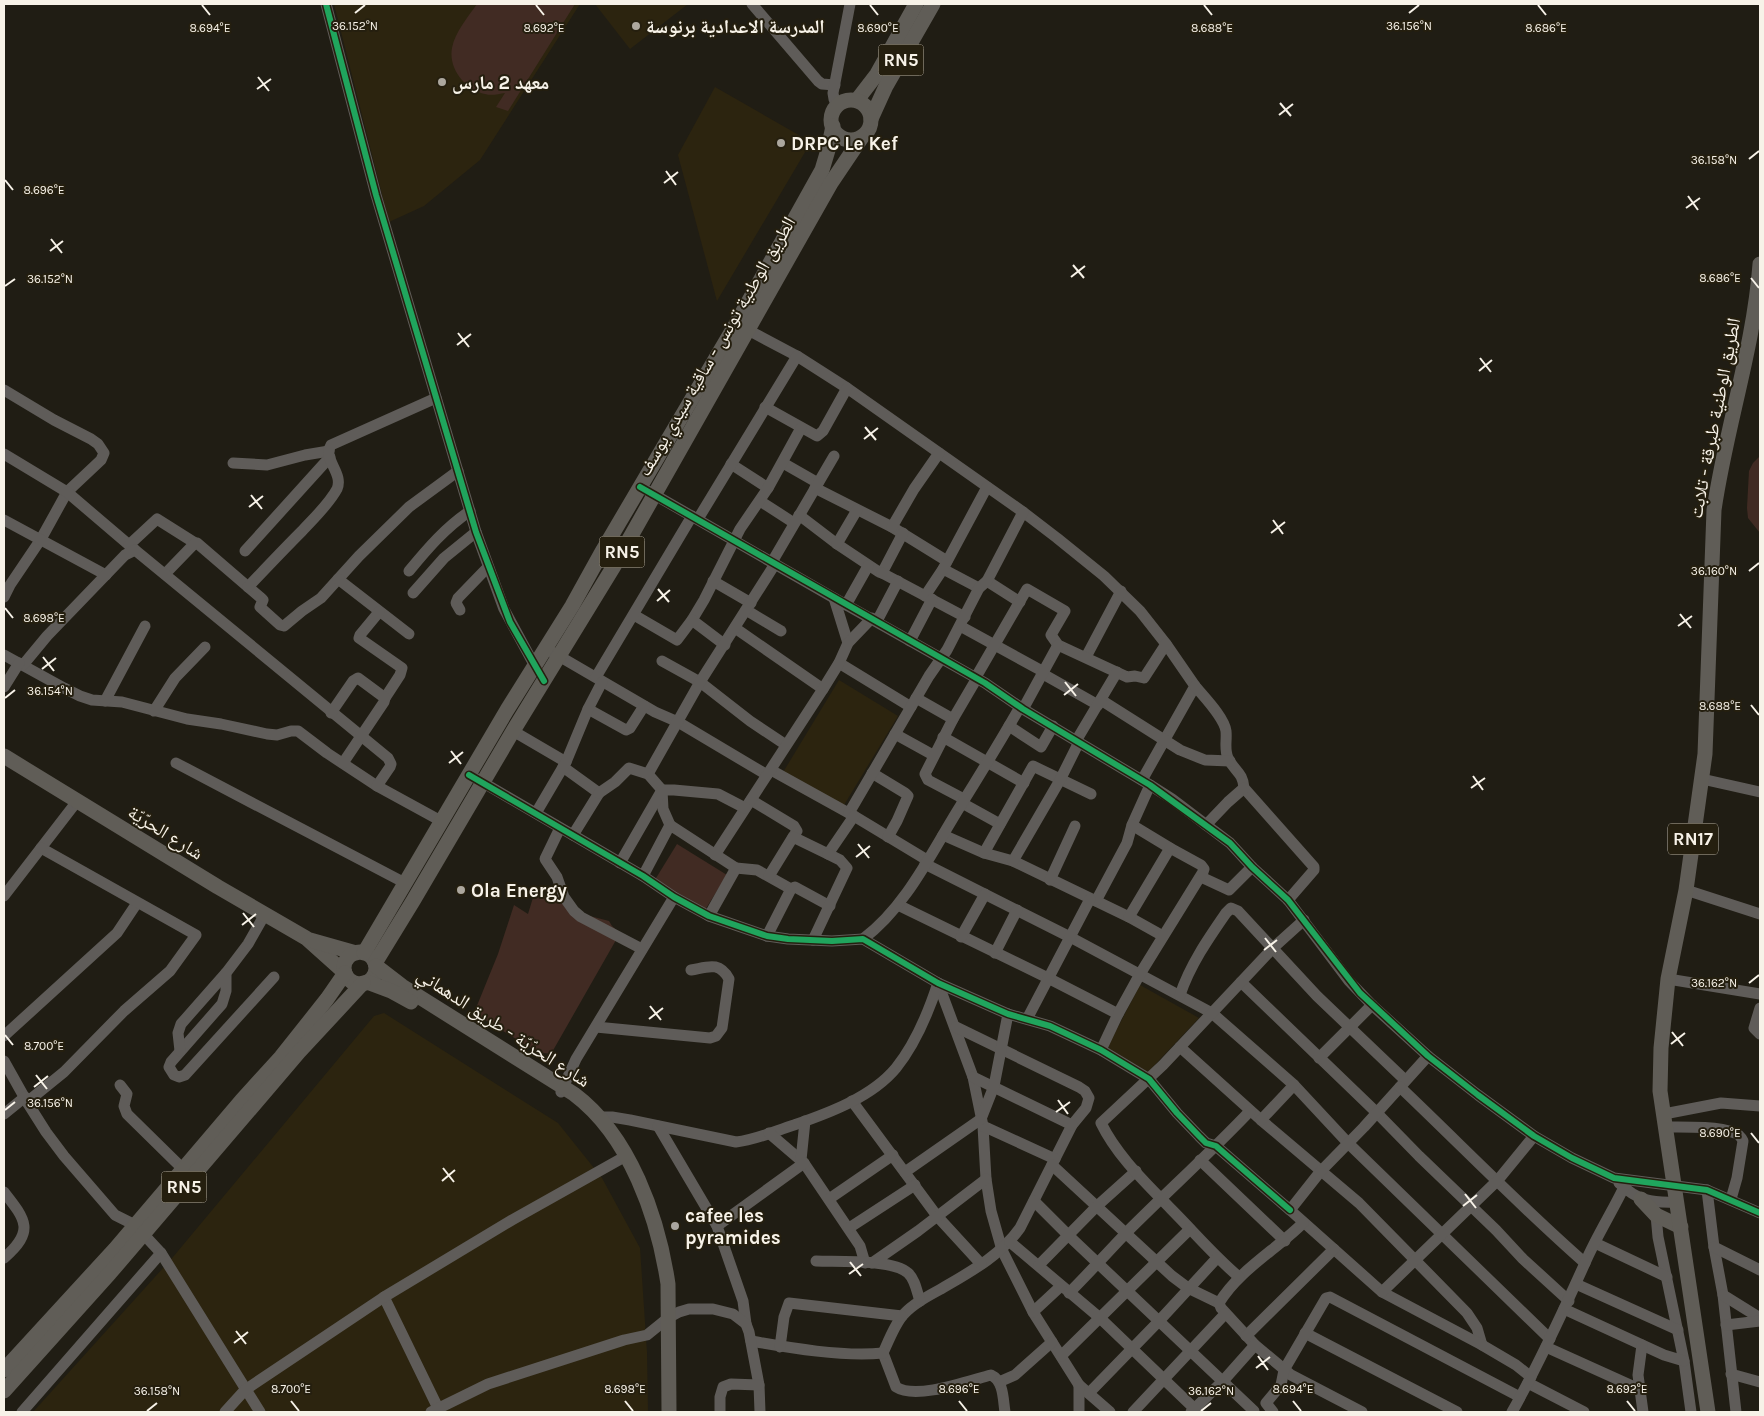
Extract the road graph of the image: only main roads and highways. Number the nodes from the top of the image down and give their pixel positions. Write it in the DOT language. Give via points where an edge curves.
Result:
graph roads {
  1 [pos="916,4"];
  2 [pos="933,4"];
  3 [pos="846,103"];
  4 [pos="871,119"];
  5 [pos="833,126"];
  6 [pos="862,137"];
  7 [pos="1760,264"];
  8 [pos="1759,296"];
  9 [pos="553,652"];
  10 [pos="4,756"];
  11 [pos="308,939"];
  12 [pos="368,959"];
  13 [pos="345,972"];
  14 [pos="365,983"];
  15 [pos="562,1090"];
  16 [pos="624,1157"];
  17 [pos="1641,1199"];
  18 [pos="1681,1227"];
  19 [pos="139,1229"];
  20 [pos="665,1321"];
  21 [pos="4,1370"];
  22 [pos="4,1391"];
  23 [pos="660,1412"];
  24 [pos="669,1412"];
  25 [pos="1708,1412"];
  1 -- 3 [label="main road, RN5" via="877,74"];
  2 -- 4 [label="main road, RN5"];
  3 -- 4 [label="main road" via="867,107"];
  3 -- 5 [label="main road, RN5" via="832,118"];
  4 -- 6 [label="main road, RN5" via="869,129"];
  5 -- 6 [label="main road" via="845,138"];
  5 -- 9 [label="main road, الطريق الوطنية تونس - ساقية سيدي يوسف / RN5" via="826,159 815,184 640,487"];
  6 -- 9 [label="main road, الطريق الوطنية تونس - ساقية سيدي يوسف / RN5" via="831,183 654,495"];
  7 -- 8 [label="main road, الطريق الوطنية طبرقة - تلابت / RN17"];
  8 -- 18 [label="main road, الطريق الوطنية طبرقة - تلابت / RN17" via="1714,510 1708,706 1702,779 1662,1029 1660,1091"];
  9 -- 12 [label="main road, الطريق الوطنية تونس - ساقية سيدي يوسف / RN5" via="544,681 413,901"];
  9 -- 12 [label="main road, الطريق الوطنية تونس - ساقية سيدي يوسف / RN5" via="534,666 405,883"];
  10 -- 11 [label="main road, شارع الحرّيّة"];
  11 -- 12 [label="main road, شارع الحرّيّة" via="342,947"];
  11 -- 13 [label="main road, شارع الحرّيّة"];
  12 -- 13 [label="main road" via="348,958"];
  12 -- 14 [label="main road" via="374,976"];
  12 -- 15 [label="main road, شارع الحرّيّة - طريق الدهماني" via="402,986"];
  13 -- 14 [label="main road" via="350,981"];
  13 -- 19 [label="main road, RN5" via="281,1057 183,1169"];
  14 -- 15 [label="main road, شارع الحرّيّة - طريق الدهماني" via="405,998"];
  14 -- 19 [label="main road, RN5"];
  15 -- 16 [label="main road, شارع الحرّيّة - طريق الدهماني" via="603,1130"];
  15 -- 16 [label="main road, شارع الحرّيّة - طريق الدهماني" via="585,1103 599,1117 615,1136"];
  16 -- 20 [label="main road, شارع الحرّيّة - طريق الدهماني" via="656,1250"];
  17 -- 18 [label="main road" via="1656,1215"];
  18 -- 25 [label="main road, الطريق الوطنية طبرقة - تلابت / RN17"];
  19 -- 21 [label="main road, RN5"];
  19 -- 22 [label="main road, RN5"];
  20 -- 23 [label="main road, شارع الحرّيّة - طريق الدهماني"];
  20 -- 24 [label="main road, شارع الحرّيّة - طريق الدهماني"];
}
